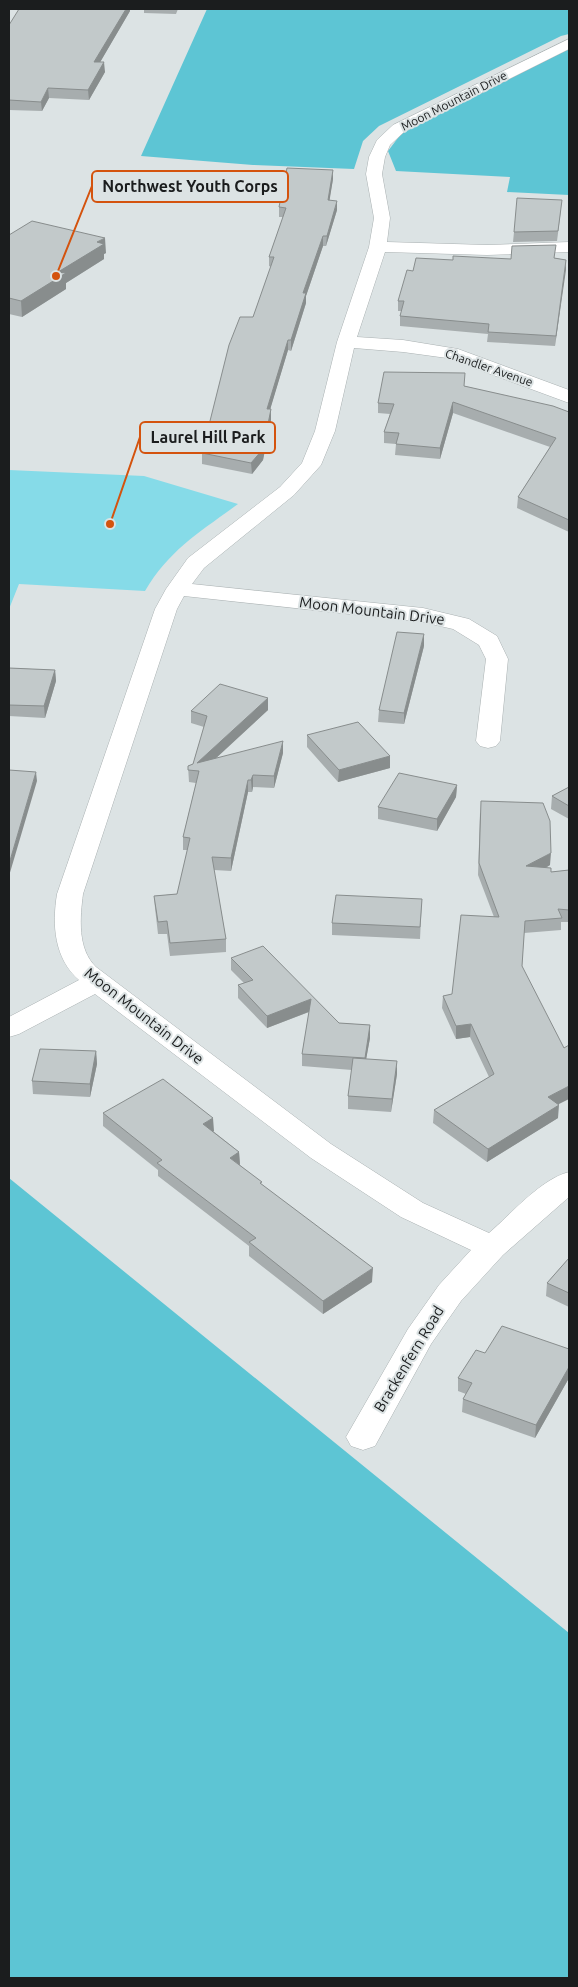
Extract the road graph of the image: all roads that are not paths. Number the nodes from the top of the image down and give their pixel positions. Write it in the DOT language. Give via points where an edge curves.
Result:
graph roads {
  1 [pos="569,44"];
  2 [pos="378,247"];
  3 [pos="569,247"];
  4 [pos="346,342"];
  5 [pos="569,396"];
  6 [pos="177,589"];
  7 [pos="488,741"];
  8 [pos="97,982"];
  9 [pos="9,1028"];
  10 [pos="569,1182"];
  11 [pos="492,1247"];
  12 [pos="363,1437"];
  1 -- 2 [label="street, Moon Mountain Drive" via="400,128 383,143 374,174 382,218"];
  2 -- 3 [label="street" via="478,250"];
  2 -- 4 [label="street, Moon Mountain Drive"];
  4 -- 5 [label="street, Chandler Avenue" via="451,353"];
  4 -- 6 [label="street, Moon Mountain Drive" via="325,431 311,465 287,491 196,563"];
  6 -- 7 [label="street, Moon Mountain Drive" via="423,615 461,624 489,641 497,659"];
  6 -- 8 [label="street, Moon Mountain Drive" via="166,610 70,894 66,920 70,943 79,964"];
  8 -- 9 [label="street"];
  8 -- 11 [label="street, Moon Mountain Drive" via="321,1151 412,1210"];
  10 -- 11 [label="street, Brackenfern Road"];
  11 -- 12 [label="street, Brackenfern Road" via="450,1293 419,1337"];
}
